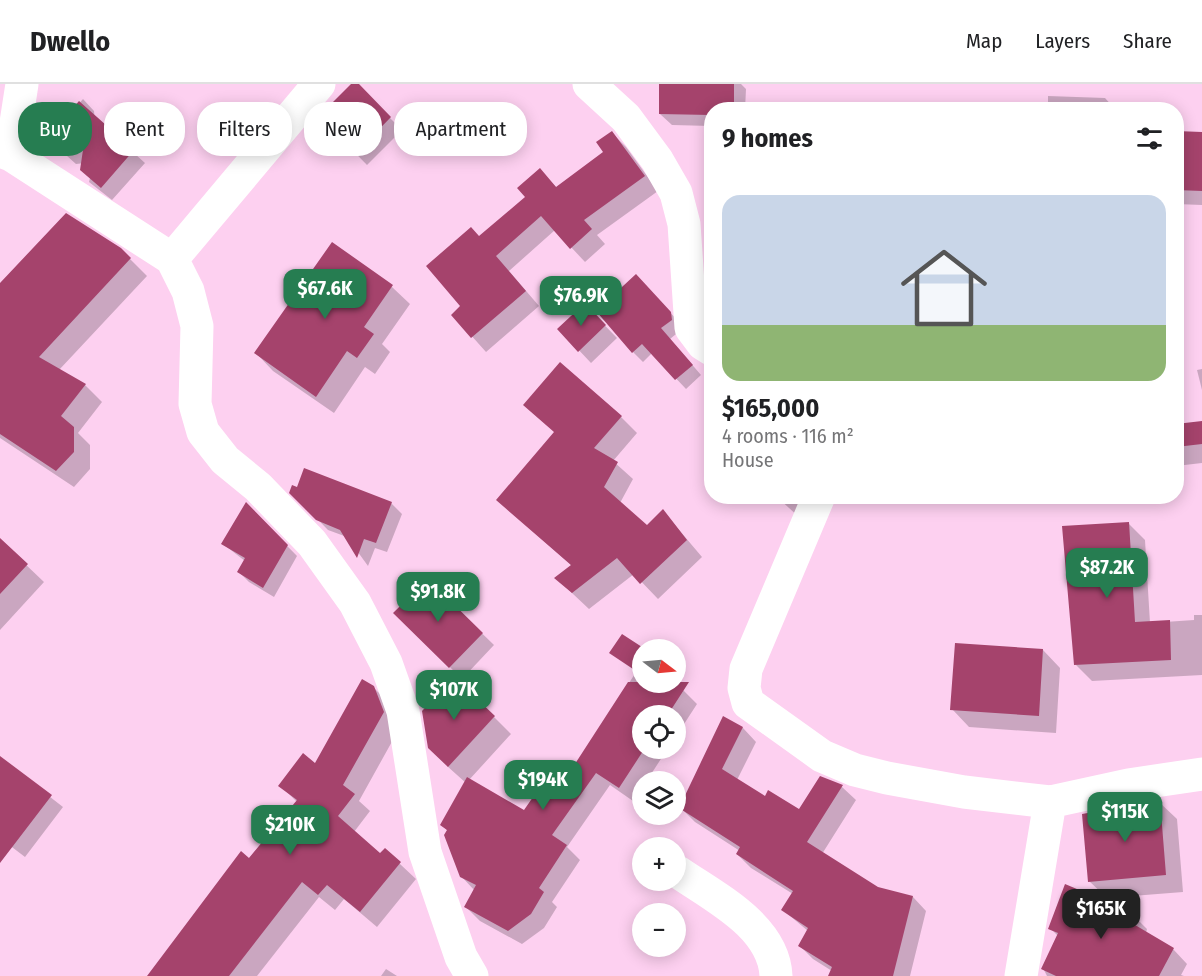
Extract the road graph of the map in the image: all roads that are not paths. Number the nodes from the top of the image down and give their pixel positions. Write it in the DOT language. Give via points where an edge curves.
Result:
graph roads {
  1 [pos="22,84"];
  2 [pos="319,84"];
  3 [pos="589,84"];
  4 [pos="6,153"];
  5 [pos="171,259"];
  6 [pos="704,345"];
  7 [pos="816,504"];
  8 [pos="1202,774"];
  9 [pos="1050,802"];
  10 [pos="686,878"];
  11 [pos="472,976"];
  12 [pos="776,976"];
  13 [pos="1021,976"];
  1 -- 4 [label="street"];
  2 -- 5 [label="street"];
  3 -- 6 [label="street" via="626,118 676,194 684,224 691,328"];
  4 -- 5 [label="street"];
  5 -- 11 [label="street" via="188,291 197,326 195,404 203,432 225,460 258,487 312,543 356,603 386,663 403,711 425,852 457,946"];
  7 -- 9 [label="street" via="746,669 744,688 748,703 822,756 855,770 964,792"];
  8 -- 9 [label="street"];
  9 -- 13 [label="street"];
  10 -- 12 [label="street" via="747,920 765,942"];
}
